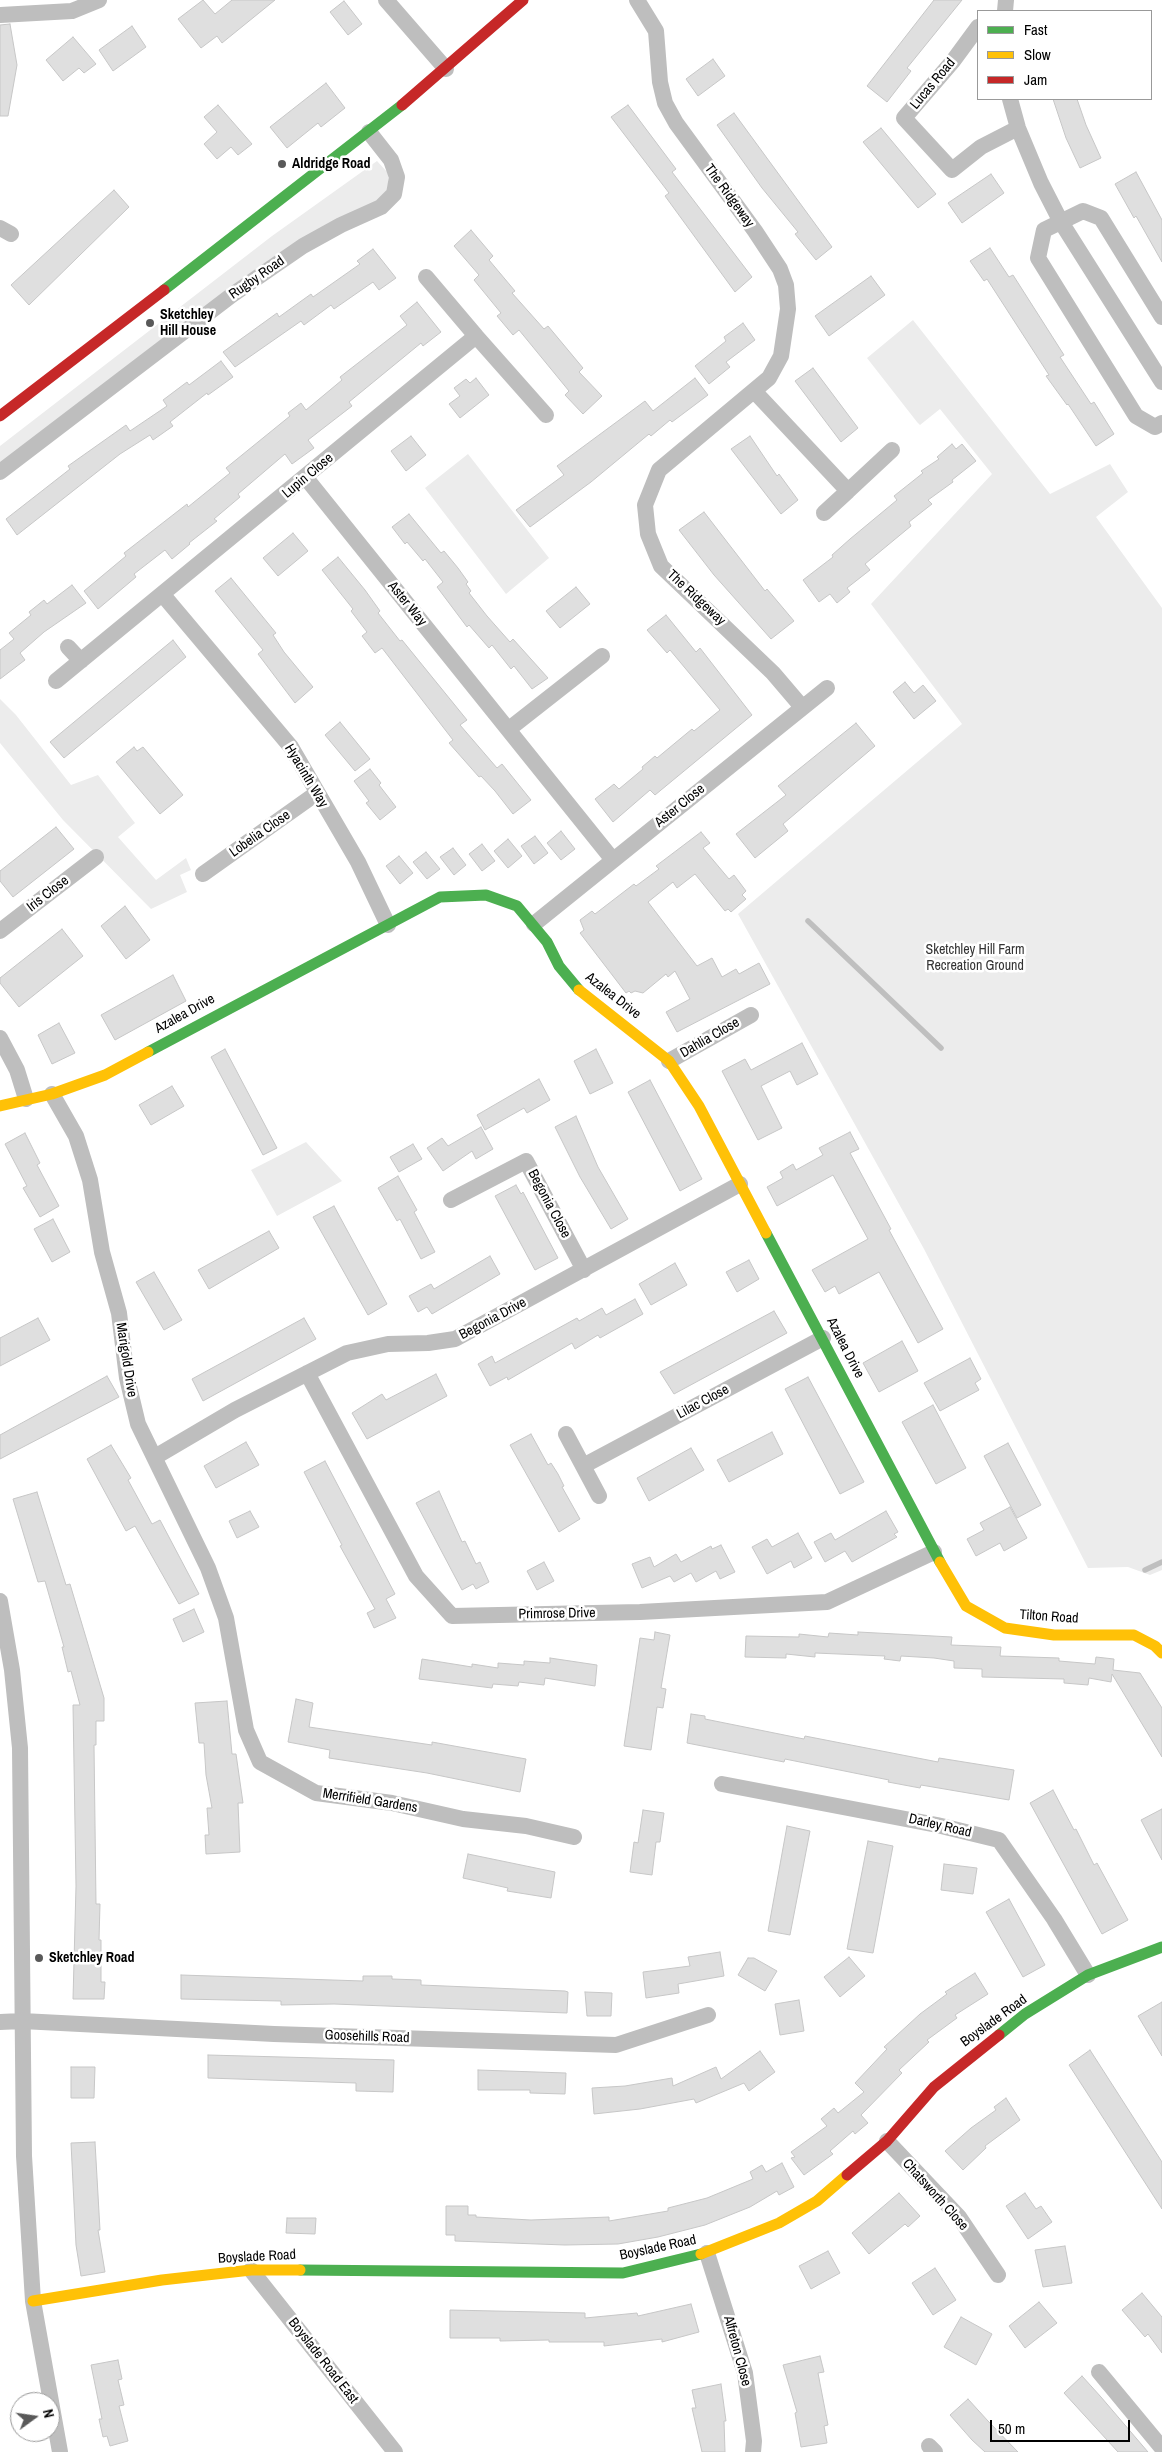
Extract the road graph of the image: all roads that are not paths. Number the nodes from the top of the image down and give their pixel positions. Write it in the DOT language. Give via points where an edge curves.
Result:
graph roads {
  1 [pos="99,0"];
  2 [pos="386,0"];
  3 [pos="523,0"];
  4 [pos="637,0"];
  5 [pos="0,15"];
  6 [pos="977,28"];
  7 [pos="446,69"];
  8 [pos="1010,100"];
  9 [pos="1018,128"];
  10 [pos="370,132"];
  11 [pos="1061,222"];
  12 [pos="426,277"];
  13 [pos="1162,317"];
  14 [pos="476,336"];
  15 [pos="1162,382"];
  16 [pos="755,392"];
  17 [pos="546,415"];
  18 [pos="0,416"];
  19 [pos="1162,423"];
  20 [pos="892,450"];
  21 [pos="0,472"];
  22 [pos="306,478"];
  23 [pos="848,491"];
  24 [pos="824,513"];
  25 [pos="162,595"];
  26 [pos="68,647"];
  27 [pos="602,656"];
  28 [pos="80,662"];
  29 [pos="56,681"];
  30 [pos="827,688"];
  31 [pos="802,707"];
  32 [pos="509,729"];
  33 [pos="317,793"];
  34 [pos="96,857"];
  35 [pos="613,860"];
  36 [pos="203,874"];
  37 [pos="534,924"];
  38 [pos="388,925"];
  39 [pos="0,931"];
  40 [pos="751,1015"];
  41 [pos="0,1038"];
  42 [pos="670,1061"];
  43 [pos="52,1094"];
  44 [pos="26,1099"];
  45 [pos="0,1106"];
  46 [pos="740,1184"];
  47 [pos="451,1200"];
  48 [pos="584,1270"];
  49 [pos="823,1338"];
  50 [pos="307,1373"];
  51 [pos="566,1434"];
  52 [pos="155,1457"];
  53 [pos="584,1466"];
  54 [pos="600,1496"];
  55 [pos="934,1552"];
  56 [pos="950,1579"];
  57 [pos="0,1601"];
  58 [pos="226,1618"];
  59 [pos="1162,1653"];
  60 [pos="722,1784"];
  61 [pos="574,1837"];
  62 [pos="1162,1947"];
  63 [pos="1088,1975"];
  64 [pos="708,2015"];
  65 [pos="22,2021"];
  66 [pos="0,2022"];
  67 [pos="887,2141"];
  68 [pos="707,2253"];
  69 [pos="251,2270"];
  70 [pos="998,2275"];
  71 [pos="33,2301"];
  72 [pos="1099,2372"];
  73 [pos="1162,2448"];
  74 [pos="60,2452"];
  75 [pos="395,2452"];
  76 [pos="753,2452"];
  1 -- 5 [label="street" via="72,11"];
  2 -- 7 [label="street"];
  3 -- 7 [label="street"];
  4 -- 16 [label="street, The Ridgeway" via="656,31 665,103 676,123 755,231 780,269 786,285 788,309 781,356 770,378"];
  6 -- 9 [label="street, Lucas Road" via="904,118 952,170 981,148"];
  7 -- 10 [label="street"];
  8 -- 9 [label="street"];
  9 -- 11 [label="street"];
  10 -- 18 [label="street"];
  10 -- 21 [label="street, Rugby Road" via="391,160 397,177 394,194 381,207 303,246 232,295"];
  11 -- 13 [label="street" via="1083,211 1101,218"];
  11 -- 15 [label="street"];
  11 -- 19 [label="street" via="1044,230 1038,258 1136,416 1155,427"];
  12 -- 14 [label="street"];
  14 -- 17 [label="street"];
  14 -- 22 [label="street, Lupin Close"];
  16 -- 23 [label="street"];
  16 -- 31 [label="street, The Ridgeway" via="659,470 645,505 648,534 661,566 774,673"];
  20 -- 23 [label="street"];
  22 -- 25 [label="street, Lupin Close"];
  22 -- 32 [label="street, Aster Way"];
  23 -- 24 [label="street"];
  25 -- 28 [label="street, Lupin Close"];
  25 -- 33 [label="street, Hyacinth Way" via="291,747"];
  26 -- 28 [label="street"];
  27 -- 32 [label="street"];
  28 -- 29 [label="street, Lupin Close"];
  30 -- 31 [label="street, Aster Close"];
  31 -- 35 [label="street, Aster Close"];
  32 -- 35 [label="street, Aster Way"];
  33 -- 36 [label="street, Lobelia Close"];
  33 -- 38 [label="street, Hyacinth Way" via="358,862"];
  34 -- 39 [label="street, Iris Close"];
  35 -- 37 [label="street, Aster Close"];
  37 -- 38 [label="street, Azalea Drive" via="517,906 486,895 440,897"];
  37 -- 42 [label="street, Azalea Drive" via="575,987"];
  38 -- 43 [label="street, Azalea Drive" via="105,1075"];
  40 -- 42 [label="street, Dahlia Close"];
  41 -- 44 [label="street" via="17,1070"];
  42 -- 46 [label="street, Azalea Drive"];
  43 -- 44 [label="street, Azalea Drive"];
  43 -- 52 [label="street, Marigold Drive" via="76,1136 90,1180 102,1252 119,1313 127,1378 138,1424"];
  44 -- 45 [label="street, Azalea Drive"];
  46 -- 48 [label="street, Begonia Drive"];
  46 -- 49 [label="street, Azalea Drive"];
  47 -- 48 [label="street, Begonia Close" via="526,1161"];
  48 -- 50 [label="street, Begonia Drive" via="455,1339 428,1344 388,1344 346,1353"];
  49 -- 53 [label="street, Lilac Close"];
  49 -- 55 [label="street, Azalea Drive"];
  50 -- 52 [label="street, Begonia Drive"];
  50 -- 55 [label="street, Primrose Drive" via="416,1576 452,1616 640,1612 827,1602"];
  51 -- 53 [label="street"];
  52 -- 58 [label="street, Marigold Drive" via="208,1568"];
  53 -- 54 [label="street"];
  55 -- 56 [label="street, Azalea Drive"];
  56 -- 59 [label="street, Tilton Road" via="966,1606 1005,1628 1046,1634 1134,1635"];
  57 -- 65 [label="street" via="12,1670 20,1748"];
  58 -- 61 [label="street, Merrifield Gardens" via="246,1730 260,1762 316,1793 392,1803 463,1819 526,1826"];
  60 -- 63 [label="street, Darley Road" via="999,1840"];
  62 -- 63 [label="street, Boyslade Road"];
  63 -- 67 [label="street, Boyslade Road" via="1026,2014 978,2050 934,2087"];
  64 -- 65 [label="street, Goosehills Road" via="616,2045 274,2034"];
  65 -- 66 [label="street, Goosehills Road"];
  65 -- 71 [label="street" via="24,2156"];
  67 -- 68 [label="street, Boyslade Road" via="817,2201 779,2223"];
  67 -- 70 [label="street, Chatsworth Close" via="959,2217"];
  68 -- 69 [label="street, Boyslade Road" via="623,2273"];
  68 -- 76 [label="street, Alfreton Close" via="745,2373"];
  69 -- 71 [label="street, Boyslade Road" via="162,2280"];
  69 -- 75 [label="street, Boyslade Road East"];
  71 -- 74 [label="street"];
  72 -- 73 [label="street"];
}
